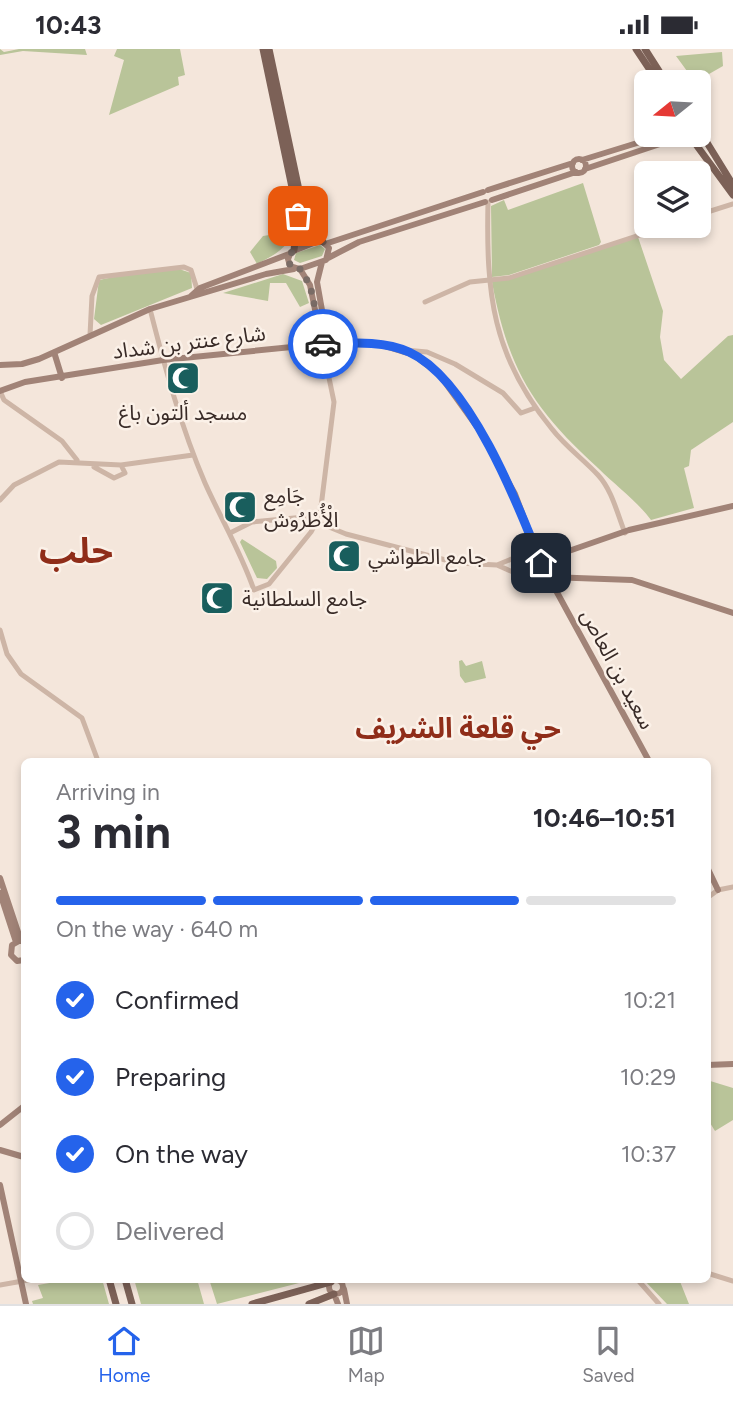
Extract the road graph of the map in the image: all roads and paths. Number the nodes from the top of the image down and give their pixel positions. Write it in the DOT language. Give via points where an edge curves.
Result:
graph roads {
  1 [pos="263,49"];
  2 [pos="269,49"];
  3 [pos="636,49"];
  4 [pos="645,49"];
  5 [pos="650,70"];
  6 [pos="658,70"];
  7 [pos="634,144"];
  8 [pos="649,147"];
  9 [pos="698,147"];
  10 [pos="710,147"];
  11 [pos="582,160"];
  12 [pos="573,163"];
  13 [pos="585,169"];
  14 [pos="576,172"];
  15 [pos="733,185"];
  16 [pos="486,191"];
  17 [pos="733,195"];
  18 [pos="488,201"];
  19 [pos="733,204"];
  20 [pos="711,211"];
  21 [pos="397,221"];
  22 [pos="388,224"];
  23 [pos="400,229"];
  24 [pos="390,232"];
  25 [pos="634,237"];
  26 [pos="324,243"];
  27 [pos="292,252"];
  28 [pos="325,260"];
  29 [pos="297,269"];
  30 [pos="488,280"];
  31 [pos="197,289"];
  32 [pos="191,296"];
  33 [pos="425,302"];
  34 [pos="150,309"];
  35 [pos="90,335"];
  36 [pos="325,344"];
  37 [pos="403,350"];
  38 [pos="54,352"];
  39 [pos="163,360"];
  40 [pos="0,365"];
  41 [pos="62,378"];
  42 [pos="0,391"];
  43 [pos="535,408"];
  44 [pos="193,455"];
  45 [pos="77,460"];
  46 [pos="121,465"];
  47 [pos="99,467"];
  48 [pos="0,502"];
  49 [pos="733,506"];
  50 [pos="318,519"];
  51 [pos="230,533"];
  52 [pos="625,533"];
  53 [pos="536,549"];
  54 [pos="541,562"];
  55 [pos="497,565"];
  56 [pos="549,577"];
  57 [pos="733,613"];
  58 [pos="0,630"];
  59 [pos="0,638"];
  60 [pos="82,719"];
  61 [pos="95,758"];
  62 [pos="647,758"];
  63 [pos="711,875"];
  64 [pos="0,878"];
  65 [pos="733,887"];
  66 [pos="719,890"];
  67 [pos="0,893"];
  68 [pos="711,895"];
  69 [pos="20,941"];
  70 [pos="0,952"];
  71 [pos="10,952"];
  72 [pos="21,960"];
  73 [pos="733,1064"];
  74 [pos="711,1065"];
  75 [pos="21,1108"];
  76 [pos="0,1125"];
  77 [pos="0,1150"];
  78 [pos="21,1156"];
  79 [pos="0,1185"];
  80 [pos="711,1274"];
  81 [pos="733,1281"];
  82 [pos="20,1282"];
  83 [pos="110,1283"];
  84 [pos="126,1283"];
  85 [pos="321,1283"];
  86 [pos="330,1283"];
  87 [pos="342,1283"];
  88 [pos="342,1283"];
  89 [pos="641,1283"];
  90 [pos="0,1285"];
  91 [pos="334,1294"];
  92 [pos="26,1304"];
  93 [pos="116,1304"];
  94 [pos="132,1304"];
  95 [pos="252,1304"];
  96 [pos="309,1304"];
  97 [pos="338,1304"];
  98 [pos="347,1304"];
  99 [pos="659,1304"];
  1 -- 27 [label="main road" via="298,216"];
  2 -- 26 [label="main road" via="306,223"];
  3 -- 5 [label="main road"];
  4 -- 6 [label="main road"];
  7 -- 11 [label="main road"];
  8 -- 13 [label="main road"];
  9 -- 17 [label="main road"];
  10 -- 15 [label="main road"];
  11 -- 12 [label="main road"];
  11 -- 13 [label="main road"];
  12 -- 14 [label="main road"];
  12 -- 16 [label="main road"];
  13 -- 14 [label="main road"];
  14 -- 18 [label="main road"];
  16 -- 18 [label="main road"];
  16 -- 18 [label="main road" via="494,195"];
  16 -- 21 [label="main road"];
  18 -- 23 [label="main road"];
  18 -- 30 [label="street"];
  19 -- 20 [label="street"];
  21 -- 22 [label="main road"];
  21 -- 23 [label="main road"];
  22 -- 24 [label="main road"];
  22 -- 26 [label="main road"];
  23 -- 24 [label="main road"];
  24 -- 28 [label="main road"];
  25 -- 30 [label="street" via="509,278"];
  26 -- 27 [label="main road"];
  26 -- 28 [label="main road" via="330,250"];
  27 -- 29 [label="main road" via="288,264"];
  27 -- 31 [label="main road"];
  28 -- 29 [label="main road"];
  28 -- 36 [label="main road" via="317,282"];
  29 -- 32 [label="main road"];
  29 -- 36 [label="main road" via="310,285"];
  30 -- 33 [label="street" via="470,282"];
  30 -- 43 [label="street" via="502,342"];
  31 -- 32 [label="main road"];
  31 -- 35 [label="street" via="191,270 184,267 99,277 93,292"];
  32 -- 34 [label="main road"];
  34 -- 35 [label="main road"];
  34 -- 39 [label="street"];
  35 -- 38 [label="main road"];
  36 -- 37 [label="main road, شارع عنتر بن شداد" via="370,343"];
  36 -- 39 [label="main road, شارع عنتر بن شداد"];
  36 -- 50 [label="street" via="334,403"];
  37 -- 43 [label="street" via="428,352 455,364 503,393 521,413"];
  37 -- 53 [label="main road, سعيد بن العاص" via="439,373 480,431 515,494"];
  38 -- 40 [label="main road" via="22,364"];
  38 -- 41 [label="main road"];
  39 -- 41 [label="main road, شارع عنتر بن شداد"];
  39 -- 44 [label="street"];
  41 -- 42 [label="main road, شارع عنتر بن شداد" via="25,382"];
  42 -- 45 [label="street" via="4,400 62,441"];
  43 -- 52 [label="street" via="562,443 598,475"];
  44 -- 46 [label="street"];
  44 -- 51 [label="street"];
  45 -- 47 [label="street"];
  45 -- 48 [label="street" via="44,467 14,485"];
  46 -- 47 [label="street"];
  46 -- 47 [label="street" via="125,473 114,478"];
  47 -- 48 [label="street" via="54,466 20,484"];
  49 -- 52 [label="main road"];
  50 -- 51 [label="street" via="252,522"];
  50 -- 51 [label="street" via="268,583 254,590"];
  50 -- 55 [label="street" via="334,530 447,562"];
  52 -- 54 [label="main road"];
  53 -- 54 [label="main road, سعيد بن العاص"];
  53 -- 55 [label="street"];
  54 -- 55 [label="street" via="515,573"];
  54 -- 56 [label="main road, سعيد بن العاص"];
  56 -- 57 [label="main road" via="632,580"];
  56 -- 62 [label="main road, سعيد بن العاص"];
  58 -- 60 [label="street" via="10,660 21,674"];
  59 -- 60 [label="street" via="20,677"];
  60 -- 61 [label="street"];
  63 -- 66 [label="main road"];
  64 -- 69 [label="main road"];
  65 -- 66 [label="street"];
  66 -- 68 [label="street"];
  67 -- 69 [label="main road"];
  69 -- 71 [label="main road"];
  70 -- 71 [label="main road"];
  71 -- 72 [label="main road"];
  73 -- 74 [label="main road"];
  75 -- 76 [label="main road"];
  77 -- 78 [label="main road"];
  79 -- 82 [label="main road"];
  80 -- 81 [label="street"];
  82 -- 90 [label="street"];
  82 -- 92 [label="main road"];
  83 -- 93 [label="main road"];
  84 -- 94 [label="main road"];
  85 -- 95 [label="main road"];
  86 -- 91 [label="main road" via="328,1288"];
  87 -- 91 [label="main road" via="340,1293"];
  88 -- 98 [label="main road"];
  89 -- 99 [label="street"];
  91 -- 96 [label="main road"];
  91 -- 97 [label="main road"];
}
